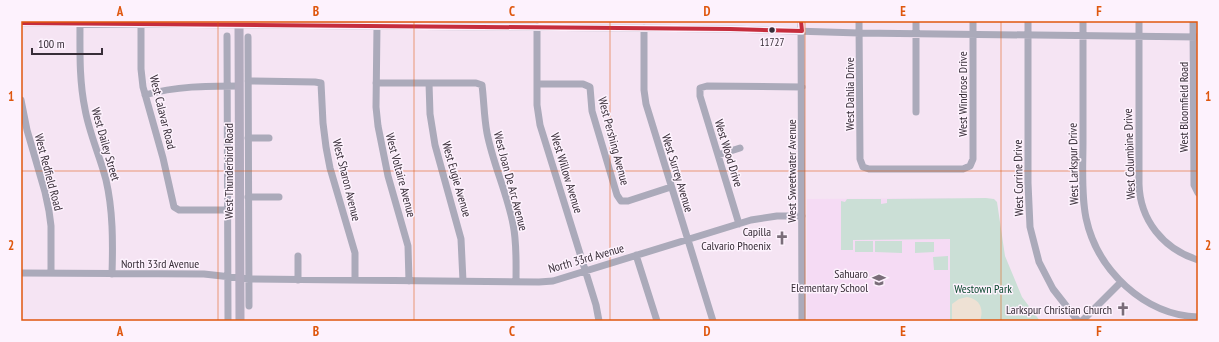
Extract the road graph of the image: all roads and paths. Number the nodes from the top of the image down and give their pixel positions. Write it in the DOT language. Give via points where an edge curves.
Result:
graph roads {
  1 [pos="801,21"];
  2 [pos="859,21"];
  3 [pos="916,21"];
  4 [pos="973,21"];
  5 [pos="1028,21"];
  6 [pos="1083,21"];
  7 [pos="1139,21"];
  8 [pos="1193,21"];
  9 [pos="80,22"];
  10 [pos="141,22"];
  11 [pos="21,23"];
  12 [pos="195,23"];
  13 [pos="239,23"];
  14 [pos="377,26"];
  15 [pos="537,27"];
  16 [pos="644,28"];
  17 [pos="802,31"];
  18 [pos="859,33"];
  19 [pos="917,34"];
  20 [pos="973,34"];
  21 [pos="1028,34"];
  22 [pos="1083,35"];
  23 [pos="227,36"];
  24 [pos="1139,36"];
  25 [pos="248,37"];
  26 [pos="1196,37"];
  27 [pos="248,81"];
  28 [pos="376,83"];
  29 [pos="429,83"];
  30 [pos="537,84"];
  31 [pos="228,86"];
  32 [pos="239,86"];
  33 [pos="802,87"];
  34 [pos="145,95"];
  35 [pos="21,100"];
  36 [pos="916,112"];
  37 [pos="248,138"];
  38 [pos="269,138"];
  39 [pos="740,148"];
  40 [pos="718,155"];
  41 [pos="970,166"];
  42 [pos="671,187"];
  43 [pos="1198,193"];
  44 [pos="248,197"];
  45 [pos="279,197"];
  46 [pos="228,210"];
  47 [pos="802,216"];
  48 [pos="739,224"];
  49 [pos="688,239"];
  50 [pos="636,255"];
  51 [pos="298,256"];
  52 [pos="1198,260"];
  53 [pos="585,271"];
  54 [pos="21,273"];
  55 [pos="51,273"];
  56 [pos="112,274"];
  57 [pos="228,276"];
  58 [pos="244,279"];
  59 [pos="298,280"];
  60 [pos="355,280"];
  61 [pos="409,281"];
  62 [pos="463,282"];
  63 [pos="516,282"];
  64 [pos="1121,282"];
  65 [pos="248,306"];
  66 [pos="1198,317"];
  67 [pos="228,321"];
  68 [pos="240,321"];
  69 [pos="599,321"];
  70 [pos="657,321"];
  71 [pos="713,321"];
  72 [pos="802,321"];
  73 [pos="1078,321"];
  74 [pos="1082,321"];
  1 -- 17 [label="street, West Sweetwater Avenue"];
  2 -- 18 [label="street, West Dahlia Drive"];
  3 -- 19 [label="street"];
  4 -- 20 [label="street, West Windrose Drive"];
  5 -- 21 [label="street, West Corrine Drive"];
  6 -- 22 [label="street, West Larkspur Drive"];
  7 -- 24 [label="street, West Columbine Drive"];
  8 -- 26 [label="street, West Bloomfield Road"];
  9 -- 10 [label="street"];
  9 -- 11 [label="street"];
  9 -- 56 [label="street, West Dailey Street" via="80,69 85,110 111,205"];
  10 -- 12 [label="street"];
  10 -- 34 [label="street, West Calavar Road"];
  12 -- 13 [label="street"];
  13 -- 14 [label="street"];
  13 -- 32 [label="main road, West Thunderbird Road"];
  14 -- 15 [label="street"];
  14 -- 28 [label="street, West Voltaire Avenue"];
  15 -- 16 [label="street"];
  15 -- 30 [label="street, West Willow Avenue"];
  16 -- 17 [label="street"];
  16 -- 42 [label="street, West Surrey Avenue" via="644,97"];
  17 -- 18 [label="street"];
  17 -- 33 [label="street, West Sweetwater Avenue"];
  18 -- 19 [label="street"];
  18 -- 41 [label="street, West Dahlia Drive" via="860,159 863,167 964,169"];
  19 -- 20 [label="street"];
  19 -- 36 [label="street"];
  20 -- 21 [label="street"];
  20 -- 41 [label="street, West Windrose Drive" via="973,159"];
  21 -- 22 [label="street"];
  21 -- 73 [label="street, West Corrine Drive" via="1030,227 1039,262 1053,289"];
  22 -- 24 [label="street"];
  22 -- 64 [label="street, West Larkspur Drive" via="1086,219 1093,240 1110,271"];
  23 -- 31 [label="street, West Thunderbird Road"];
  24 -- 26 [label="street"];
  24 -- 52 [label="street, West Columbine Drive" via="1139,184 1142,205 1151,226 1162,239 1184,255"];
  25 -- 27 [label="street, West Thunderbird Road"];
  26 -- 43 [label="street, West Bloomfield Road" via="1194,185"];
  27 -- 37 [label="street, West Thunderbird Road"];
  27 -- 60 [label="street, West Sharon Avenue" via="321,84 326,147 354,252"];
  28 -- 29 [label="street"];
  28 -- 61 [label="street, West Voltaire Avenue" via="378,126 388,176 408,246"];
  29 -- 62 [label="street, West Eugie Avenue" via="434,145 461,239"];
  29 -- 63 [label="street, West Joan De Arc Avenue" via="482,85 487,134 514,226"];
  30 -- 42 [label="street, West Pershing Avenue" via="583,84 590,87 592,111 620,201 628,201"];
  30 -- 53 [label="street, West Willow Avenue" via="540,125"];
  31 -- 32 [label="street"];
  31 -- 34 [label="street" via="181,88"];
  31 -- 46 [label="street, West Thunderbird Road"];
  32 -- 58 [label="main road, West Thunderbird Road"];
  33 -- 40 [label="street, West Wood Drive" via="700,88 700,96"];
  33 -- 47 [label="street, West Sweetwater Avenue"];
  34 -- 46 [label="street, West Calavar Road" via="164,158 174,207 179,210"];
  35 -- 55 [label="street, West Redfield Road" via="27,130 46,192 51,226"];
  37 -- 38 [label="street"];
  37 -- 44 [label="street, West Thunderbird Road"];
  39 -- 40 [label="street"];
  40 -- 48 [label="street, West Wood Drive"];
  42 -- 49 [label="street, West Surrey Avenue"];
  44 -- 45 [label="street"];
  44 -- 58 [label="street, West Thunderbird Road"];
  46 -- 57 [label="street, West Thunderbird Road"];
  47 -- 48 [label="street, North 33rd Avenue" via="760,218"];
  47 -- 72 [label="street, West Sweetwater Avenue"];
  48 -- 49 [label="street, North 33rd Avenue"];
  49 -- 50 [label="street, North 33rd Avenue"];
  49 -- 71 [label="street, West Surrey Avenue"];
  50 -- 53 [label="street, North 33rd Avenue"];
  50 -- 70 [label="street"];
  51 -- 59 [label="street"];
  53 -- 63 [label="street, North 33rd Avenue" via="553,281"];
  53 -- 69 [label="street, West Willow Avenue"];
  54 -- 55 [label="street, North 33rd Avenue"];
  55 -- 56 [label="street, North 33rd Avenue"];
  56 -- 57 [label="street, North 33rd Avenue"];
  57 -- 58 [label="street, North 33rd Avenue"];
  57 -- 67 [label="street, West Thunderbird Road"];
  58 -- 59 [label="street, North 33rd Avenue"];
  58 -- 65 [label="street, West Thunderbird Road"];
  58 -- 68 [label="main road, West Thunderbird Road"];
  59 -- 60 [label="street, North 33rd Avenue"];
  60 -- 61 [label="street, North 33rd Avenue"];
  61 -- 62 [label="street, North 33rd Avenue"];
  62 -- 63 [label="street, North 33rd Avenue"];
  64 -- 66 [label="street, West Larkspur Drive" via="1144,300 1161,309 1182,316"];
  64 -- 74 [label="street"];
}
